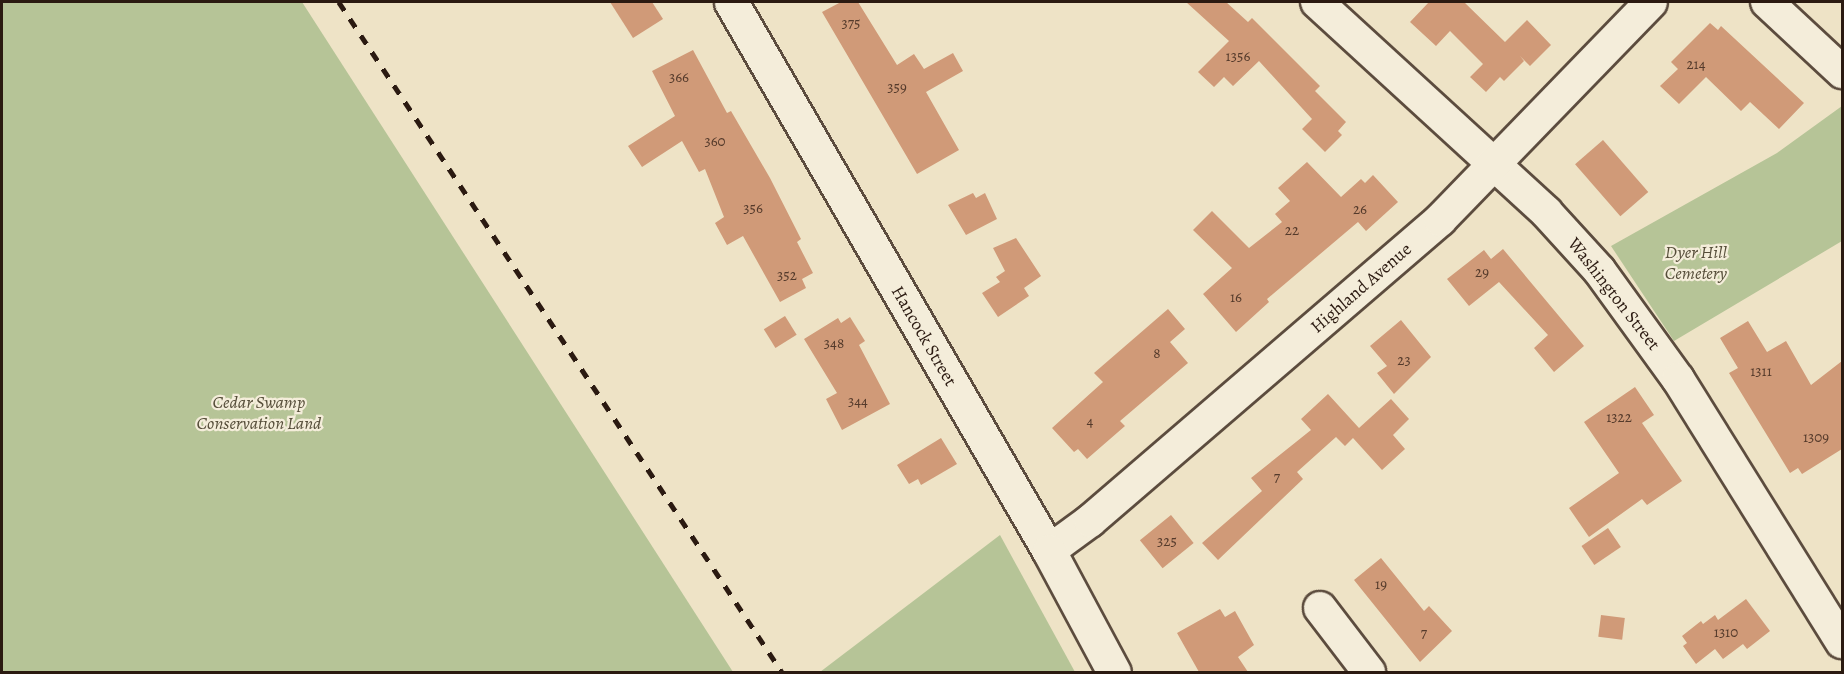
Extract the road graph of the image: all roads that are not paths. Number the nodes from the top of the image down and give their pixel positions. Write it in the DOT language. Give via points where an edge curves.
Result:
graph roads {
  1 [pos="730,2"];
  2 [pos="1317,2"];
  3 [pos="1651,2"];
  4 [pos="1767,2"];
  5 [pos="1842,72"];
  6 [pos="1494,167"];
  7 [pos="1049,551"];
  8 [pos="1320,608"];
  9 [pos="1842,642"];
  10 [pos="1114,672"];
  11 [pos="1369,672"];
  1 -- 7 [label="main road, Hancock Street"];
  2 -- 6 [label="street, Washington Street"];
  3 -- 6 [label="street, Highland Avenue"];
  4 -- 5 [label="street"];
  6 -- 7 [label="street, Highland Avenue" via="1431,228"];
  6 -- 9 [label="street, Washington Street" via="1563,229 1623,302 1678,379"];
  7 -- 10 [label="main road, Hancock Street"];
  8 -- 11 [label="street"];
}
